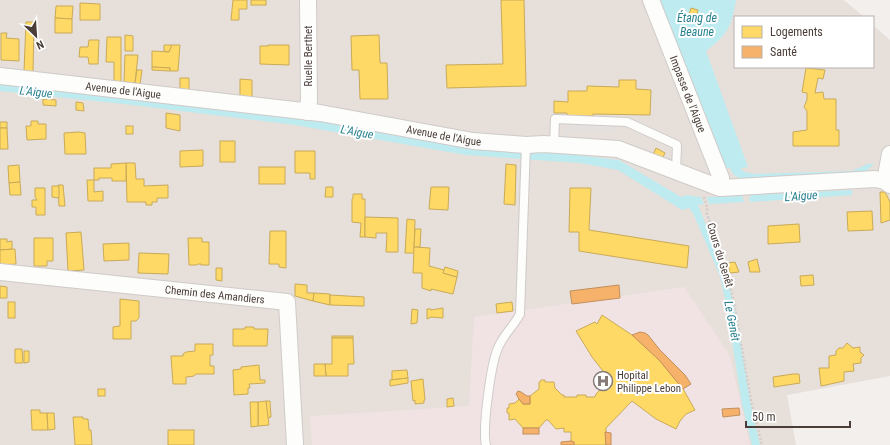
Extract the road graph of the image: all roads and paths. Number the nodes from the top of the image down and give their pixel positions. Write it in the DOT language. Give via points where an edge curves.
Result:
graph roads {
  1 [pos="308,0"];
  2 [pos="651,0"];
  3 [pos="0,76"];
  4 [pos="307,112"];
  5 [pos="526,145"];
  6 [pos="554,145"];
  7 [pos="890,154"];
  8 [pos="676,172"];
  9 [pos="887,183"];
  10 [pos="720,188"];
  11 [pos="704,197"];
  12 [pos="0,272"];
  13 [pos="295,445"];
  14 [pos="486,445"];
  15 [pos="762,445"];
  1 -- 4 [label="street, Ruelle Berthet"];
  2 -- 10 [label="street, Impasse de l'Aigue" via="721,178"];
  3 -- 4 [label="street, Avenue de l'Aigue"];
  4 -- 5 [label="street, Avenue de l'Aigue" via="473,141"];
  5 -- 6 [label="street, Avenue de l'Aigue"];
  5 -- 14 [label="lane" via="520,314 498,347 495,356 484,437"];
  6 -- 8 [label="street, Avenue de l'Aigue" via="618,149"];
  6 -- 8 [label="lane" via="555,119 627,122 677,145"];
  7 -- 9 [label="street"];
  8 -- 10 [label="street, Avenue de l'Aigue"];
  9 -- 10 [label="street, Avenue de l'Aigue" via="875,180 836,181"];
  11 -- 15 [label="path, Cours du Genêt" via="734,302 751,401"];
  12 -- 13 [label="street, Chemin des Amandiers" via="287,302"];
}
